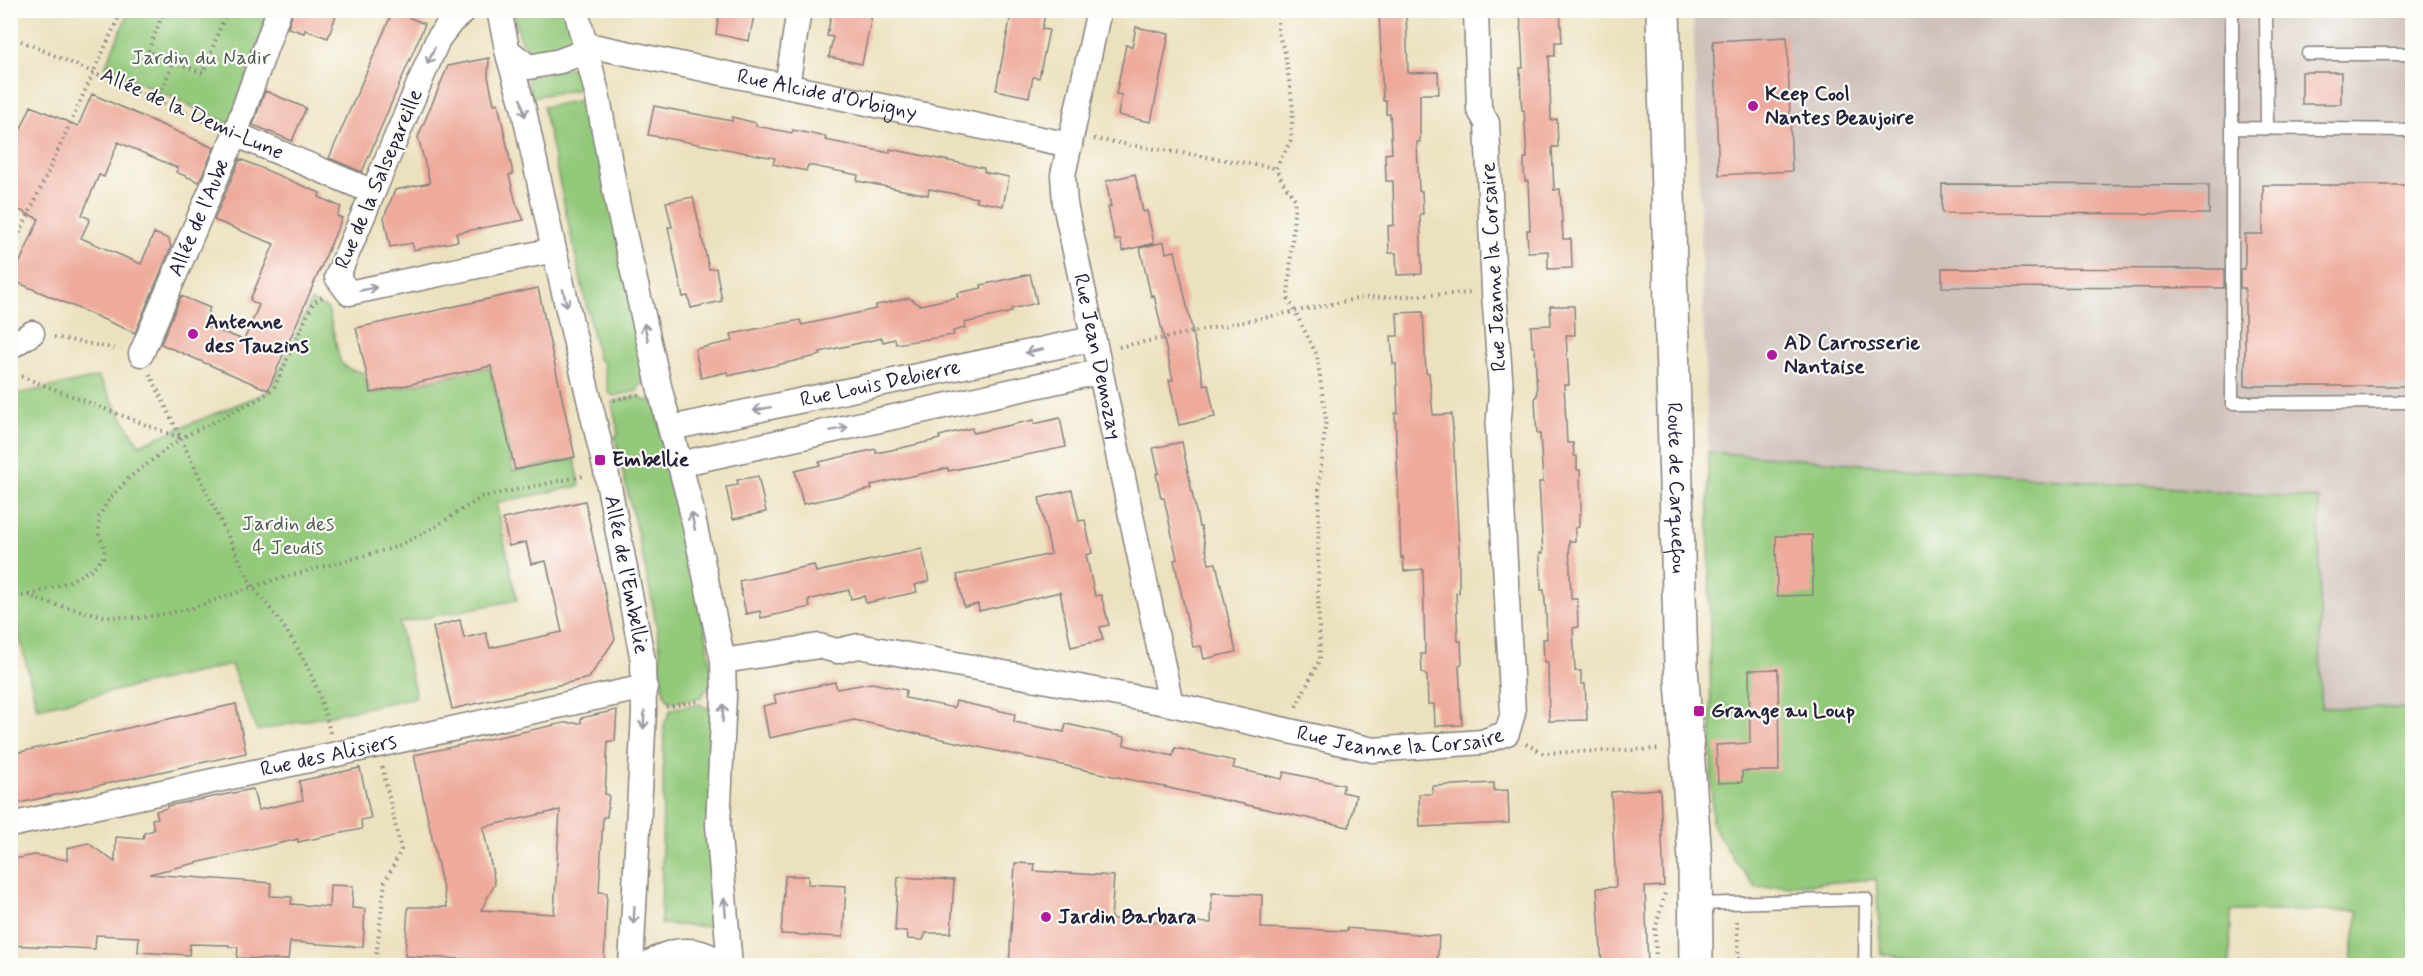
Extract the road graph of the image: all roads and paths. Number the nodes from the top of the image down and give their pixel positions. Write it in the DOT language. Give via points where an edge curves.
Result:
graph roads {
  1 [pos="122,10"];
  2 [pos="164,10"];
  3 [pos="227,10"];
  4 [pos="279,10"];
  5 [pos="465,10"];
  6 [pos="499,10"];
  7 [pos="576,10"];
  8 [pos="799,10"];
  9 [pos="1099,10"];
  10 [pos="1278,10"];
  11 [pos="1476,10"];
  12 [pos="1664,10"];
  13 [pos="2232,10"];
  14 [pos="2266,10"];
  15 [pos="10,36"];
  16 [pos="507,50"];
  17 [pos="587,51"];
  18 [pos="2308,54"];
  19 [pos="2412,54"];
  20 [pos="174,62"];
  21 [pos="95,72"];
  22 [pos="787,86"];
  23 [pos="158,100"];
  24 [pos="2232,128"];
  25 [pos="2267,128"];
  26 [pos="2412,130"];
  27 [pos="235,135"];
  28 [pos="1070,145"];
  29 [pos="1276,168"];
  30 [pos="373,192"];
  31 [pos="554,250"];
  32 [pos="10,255"];
  33 [pos="343,284"];
  34 [pos="1494,292"];
  35 [pos="1294,309"];
  36 [pos="32,333"];
  37 [pos="10,347"];
  38 [pos="141,354"];
  39 [pos="1095,354"];
  40 [pos="10,372"];
  41 [pos="660,390"];
  42 [pos="588,394"];
  43 [pos="2412,402"];
  44 [pos="671,428"];
  45 [pos="181,438"];
  46 [pos="679,464"];
  47 [pos="606,471"];
  48 [pos="253,588"];
  49 [pos="28,595"];
  50 [pos="10,598"];
  51 [pos="723,661"];
  52 [pos="645,687"];
  53 [pos="724,696"];
  54 [pos="1171,704"];
  55 [pos="644,712"];
  56 [pos="1284,730"];
  57 [pos="1507,733"];
  58 [pos="377,745"];
  59 [pos="1668,748"];
  60 [pos="334,754"];
  61 [pos="10,825"];
  62 [pos="1666,889"];
  63 [pos="1697,904"];
  64 [pos="375,966"];
  65 [pos="632,966"];
  66 [pos="645,966"];
  67 [pos="724,966"];
  68 [pos="730,966"];
  69 [pos="1656,966"];
  70 [pos="1696,966"];
  71 [pos="1865,966"];
  1 -- 21 [label="path"];
  2 -- 20 [label="path" via="148,52"];
  3 -- 20 [label="path" via="203,73"];
  4 -- 27 [label="street, Allée de l'Aube"];
  5 -- 30 [label="street, Rue de la Salsepareille, one-way" via="438,39"];
  6 -- 16 [label="street, Allée de l'Embellie"];
  7 -- 17 [label="street"];
  8 -- 22 [label="street"];
  9 -- 28 [label="street, Rue Jean Demozay"];
  10 -- 29 [label="path" via="1278,33 1293,108 1291,140"];
  11 -- 34 [label="street, Rue Jeanne la Corsaire" via="1479,109 1487,123"];
  12 -- 63 [label="main road, Route de Carquefou" via="1681,655"];
  13 -- 24 [label="lane"];
  14 -- 25 [label="lane"];
  15 -- 21 [label="path, Allée de la Demi-Lune"];
  16 -- 17 [label="street" via="528,67"];
  16 -- 31 [label="street, Allée de l'Embellie, one-way"];
  17 -- 22 [label="street, Rue Alcide d'Orbigny" via="597,47"];
  41 -- 17 [label="street, one-way"];
  18 -- 19 [label="lane"];
  20 -- 23 [label="path"];
  21 -- 23 [label="path, Allée de la Demi-Lune"];
  21 -- 32 [label="path"];
  22 -- 28 [label="street, Rue Alcide d'Orbigny"];
  23 -- 27 [label="path, Allée de la Demi-Lune"];
  24 -- 25 [label="lane"];
  24 -- 43 [label="lane" via="2232,403"];
  25 -- 26 [label="lane"];
  27 -- 30 [label="street, Allée de la Demi-Lune"];
  27 -- 38 [label="street, Allée de l'Aube"];
  28 -- 29 [label="path" via="1090,139"];
  28 -- 39 [label="street, Rue Jean Demozay" via="1063,175 1065,204"];
  29 -- 35 [label="path" via="1295,199 1288,298"];
  30 -- 33 [label="street, Rue de la Salsepareille" via="337,277"];
  33 -- 31 [label="street, Rue de la Salsepareille, one-way" via="348,293"];
  31 -- 42 [label="street, Allée de l'Embellie, one-way"];
  33 -- 45 [label="path" via="313,303 274,388"];
  34 -- 35 [label="path" via="1361,298"];
  34 -- 57 [label="street, Rue Jeanne la Corsaire" via="1513,713"];
  35 -- 39 [label="path"];
  35 -- 56 [label="path" via="1317,356 1326,418 1319,486 1320,659"];
  36 -- 37 [label="street"];
  36 -- 38 [label="path"];
  38 -- 45 [label="path"];
  39 -- 44 [label="street, Rue Louis Debierre, one-way"];
  46 -- 39 [label="street, Rue Louis Debierre, one-way"];
  39 -- 54 [label="street, Rue Jean Demozay"];
  40 -- 45 [label="path"];
  41 -- 42 [label="path" via="609,400 603,391"];
  41 -- 44 [label="street"];
  42 -- 47 [label="street, Allée de l'Embellie"];
  44 -- 46 [label="street"];
  45 -- 48 [label="path"];
  45 -- 49 [label="path" via="109,498 99,517 103,558 68,582"];
  51 -- 46 [label="street, one-way"];
  47 -- 48 [label="path" via="482,497 396,547"];
  47 -- 52 [label="street, Allée de l'Embellie"];
  48 -- 49 [label="path" via="192,608 137,618 81,612"];
  48 -- 60 [label="path" via="295,641 326,716"];
  49 -- 50 [label="path"];
  51 -- 53 [label="street"];
  51 -- 54 [label="street, Rue Jeanne la Corsaire" via="819,645 837,651 859,646"];
  52 -- 55 [label="street, Allée de l'Embellie"];
  52 -- 58 [label="street, Rue des Alisiers"];
  53 -- 55 [label="path"];
  68 -- 53 [label="street, one-way" via="718,825"];
  54 -- 56 [label="street, Rue Jeanne la Corsaire"];
  55 -- 65 [label="street, Allée de l'Embellie, one-way"];
  56 -- 57 [label="street, Rue Jeanne la Corsaire" via="1373,750 1482,742"];
  57 -- 59 [label="path" via="1543,753"];
  58 -- 60 [label="street, Rue des Alisiers"];
  58 -- 64 [label="path" via="401,850 385,882"];
  60 -- 61 [label="street, Rue des Alisiers"];
  62 -- 69 [label="path" via="1655,930"];
  63 -- 70 [label="main road, Route de Carquefou"];
  63 -- 71 [label="lane" via="1866,899"];
  66 -- 67 [label="street" via="657,956 676,950 697,951"];
}
